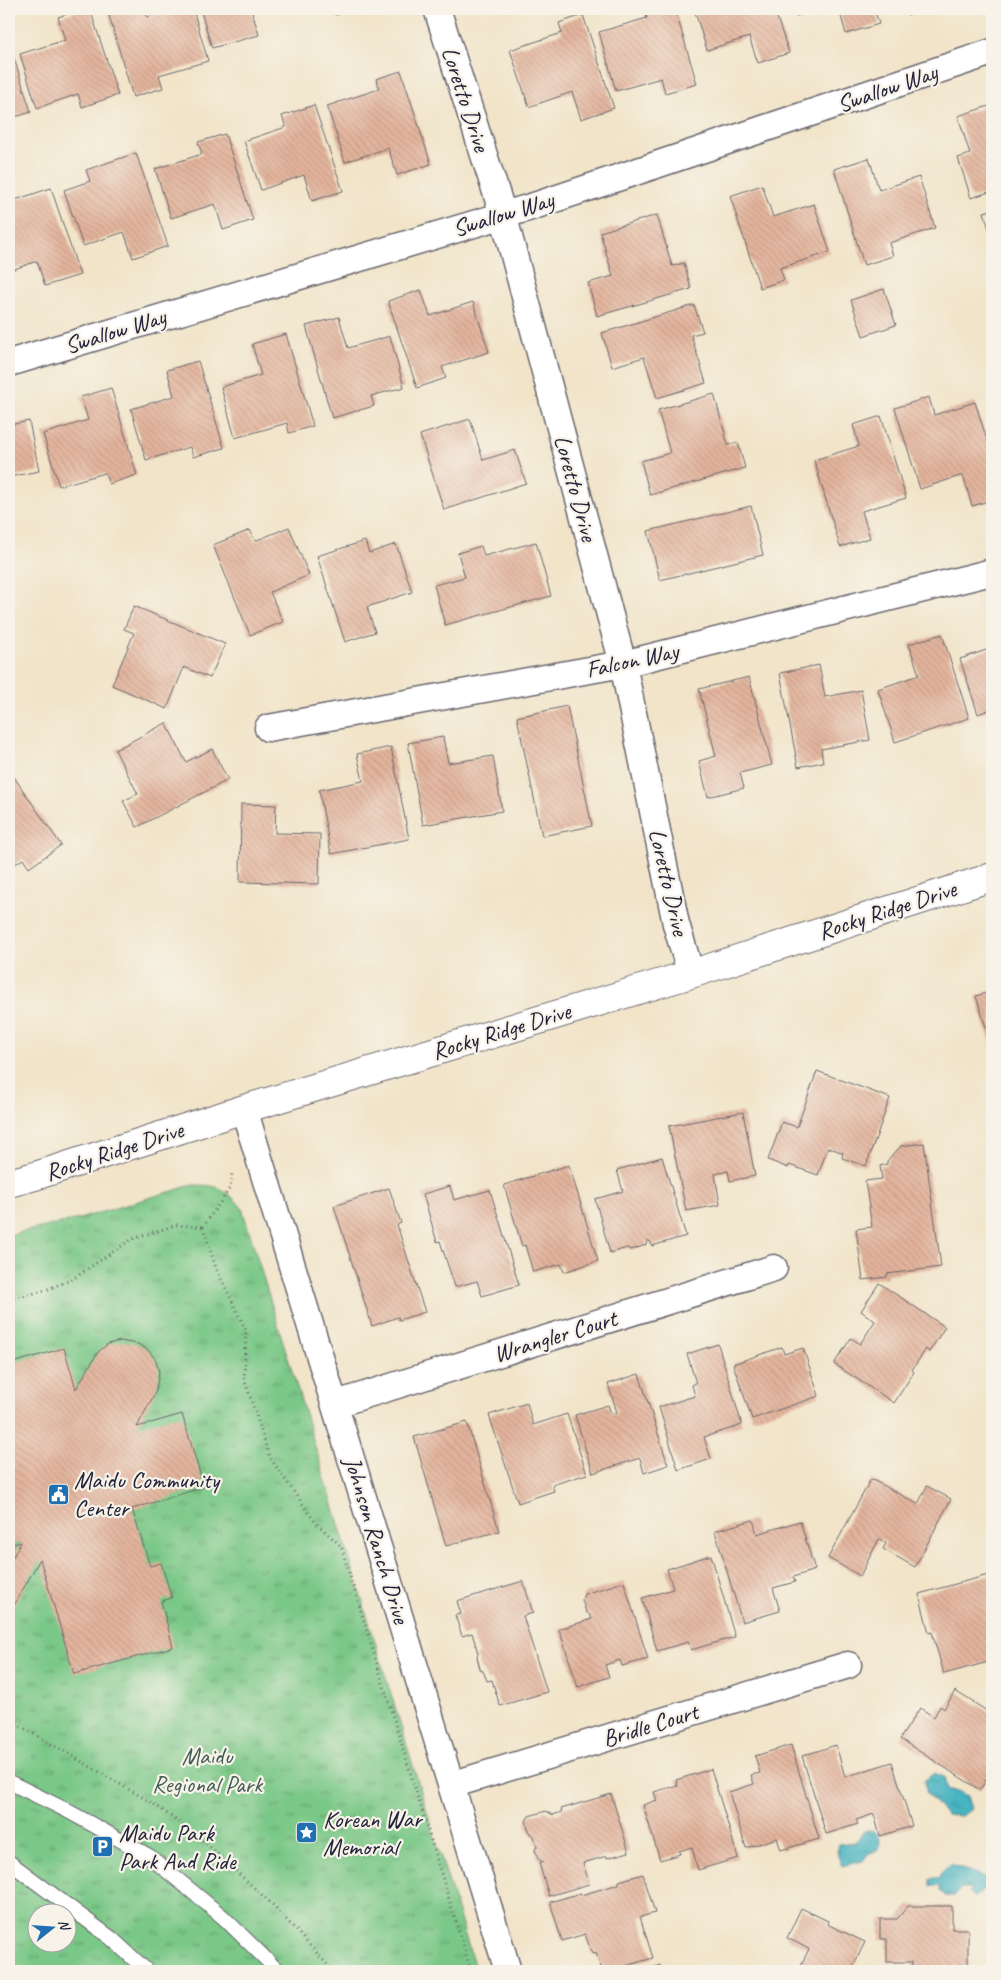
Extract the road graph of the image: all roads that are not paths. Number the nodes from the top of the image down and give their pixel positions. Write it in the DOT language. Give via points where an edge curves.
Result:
graph roads {
  1 [pos="437,9"];
  2 [pos="992,52"];
  3 [pos="503,214"];
  4 [pos="9,363"];
  5 [pos="992,572"];
  6 [pos="623,664"];
  7 [pos="268,728"];
  8 [pos="992,877"];
  9 [pos="691,974"];
  10 [pos="244,1109"];
  11 [pos="9,1183"];
  12 [pos="774,1268"];
  13 [pos="336,1404"];
  14 [pos="848,1665"];
  15 [pos="9,1782"];
  16 [pos="451,1785"];
  17 [pos="9,1862"];
  18 [pos="147,1971"];
  19 [pos="278,1971"];
  20 [pos="508,1971"];
  1 -- 3 [label="street, Loretto Drive"];
  2 -- 3 [label="street, Swallow Way"];
  3 -- 4 [label="street, Swallow Way"];
  3 -- 6 [label="street, Loretto Drive"];
  5 -- 6 [label="street, Falcon Way"];
  6 -- 7 [label="street, Falcon Way"];
  6 -- 9 [label="street, Loretto Drive" via="676,924"];
  8 -- 9 [label="main road, Rocky Ridge Drive"];
  9 -- 10 [label="main road, Rocky Ridge Drive"];
  10 -- 11 [label="main road, Rocky Ridge Drive"];
  10 -- 13 [label="street, Johnson Ranch Drive"];
  12 -- 13 [label="street, Wrangler Court"];
  13 -- 16 [label="street, Johnson Ranch Drive"];
  14 -- 16 [label="street, Bridle Court"];
  15 -- 19 [label="lane" via="149,1856 223,1917"];
  16 -- 20 [label="street, Johnson Ranch Drive"];
  17 -- 18 [label="lane" via="111,1938"];
}
